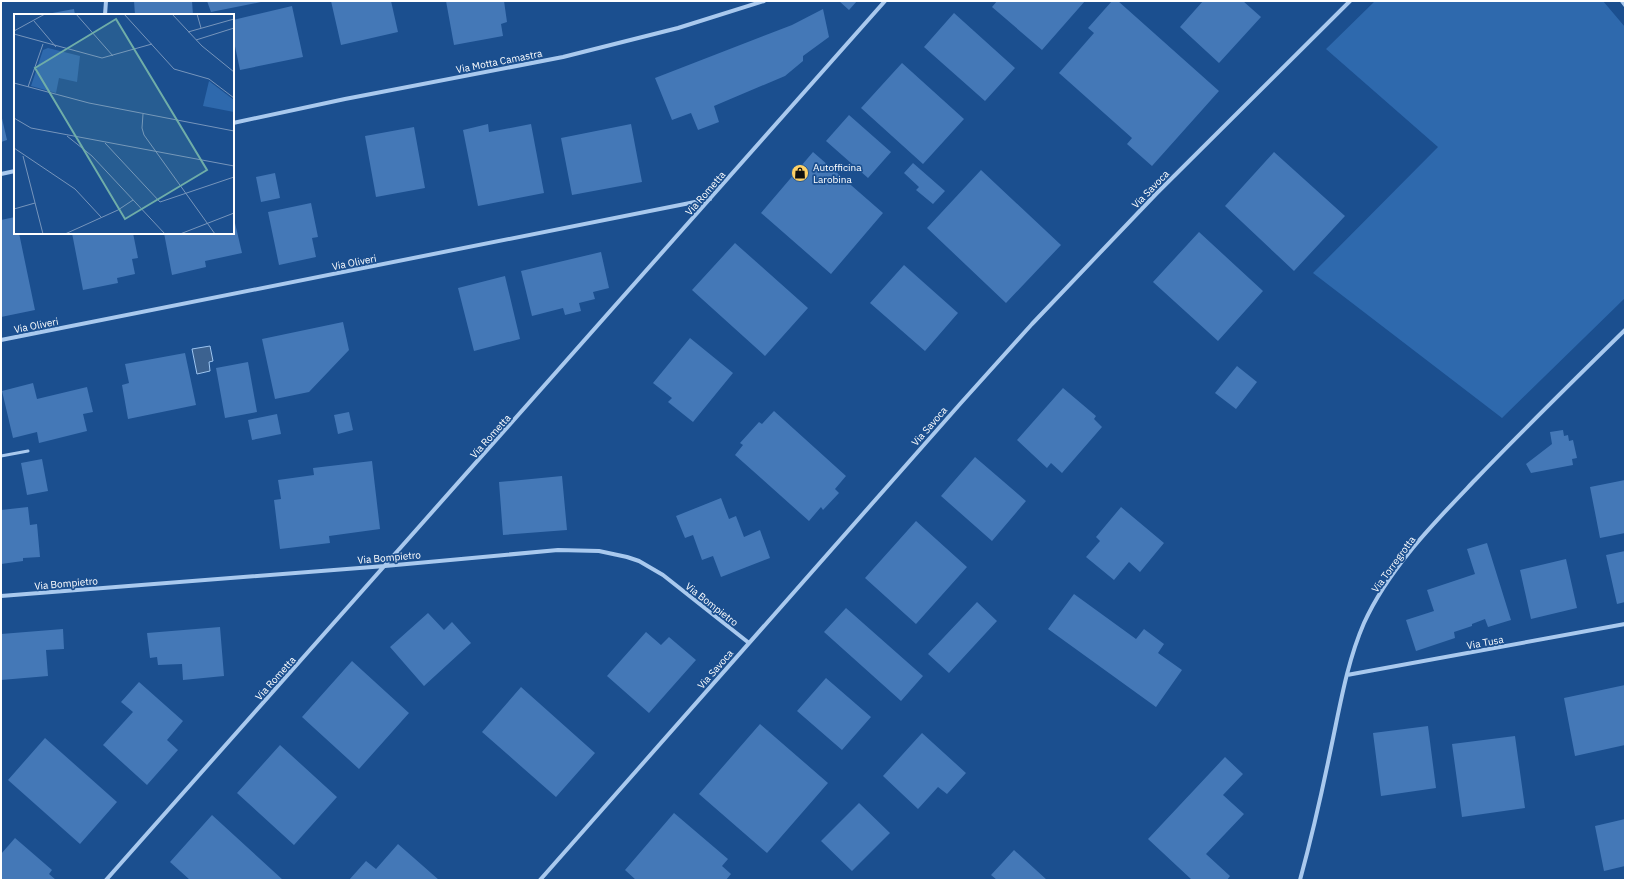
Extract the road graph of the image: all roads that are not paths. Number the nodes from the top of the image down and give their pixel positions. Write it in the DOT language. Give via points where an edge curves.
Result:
graph roads {
  1 [pos="106,1"];
  2 [pos="764,1"];
  3 [pos="885,1"];
  4 [pos="1350,1"];
  5 [pos="1622,1"];
  6 [pos="1625,5"];
  7 [pos="105,14"];
  8 [pos="234,123"];
  9 [pos="14,171"];
  10 [pos="1,174"];
  11 [pos="710,199"];
  12 [pos="1625,330"];
  13 [pos="1,340"];
  14 [pos="28,451"];
  15 [pos="1,456"];
  16 [pos="385,566"];
  17 [pos="1,596"];
  18 [pos="1625,624"];
  19 [pos="749,643"];
  20 [pos="1347,675"];
  21 [pos="106,880"];
  22 [pos="540,880"];
  23 [pos="1300,880"];
  1 -- 7 [label="street"];
  2 -- 8 [label="street, Via Motta Camastra" via="678,28 563,57"];
  3 -- 11 [label="street, Via Rometta"];
  4 -- 19 [label="street, Via Savoca" via="1090,263 960,404"];
  5 -- 6 [label="street"];
  9 -- 10 [label="street"];
  11 -- 13 [label="street, Via Oliveri"];
  11 -- 16 [label="street, Via Rometta"];
  12 -- 20 [label="street, Via Torregrotta" via="1495,459 1412,550 1371,608"];
  14 -- 15 [label="lane"];
  16 -- 17 [label="street, Via Bompietro"];
  16 -- 19 [label="street, Via Bompietro" via="558,550 614,554 633,559 651,568"];
  16 -- 21 [label="street, Via Rometta"];
  18 -- 20 [label="street, Via Tusa"];
  19 -- 22 [label="street, Via Savoca"];
  20 -- 23 [label="street, Via Torregrotta"];
}
